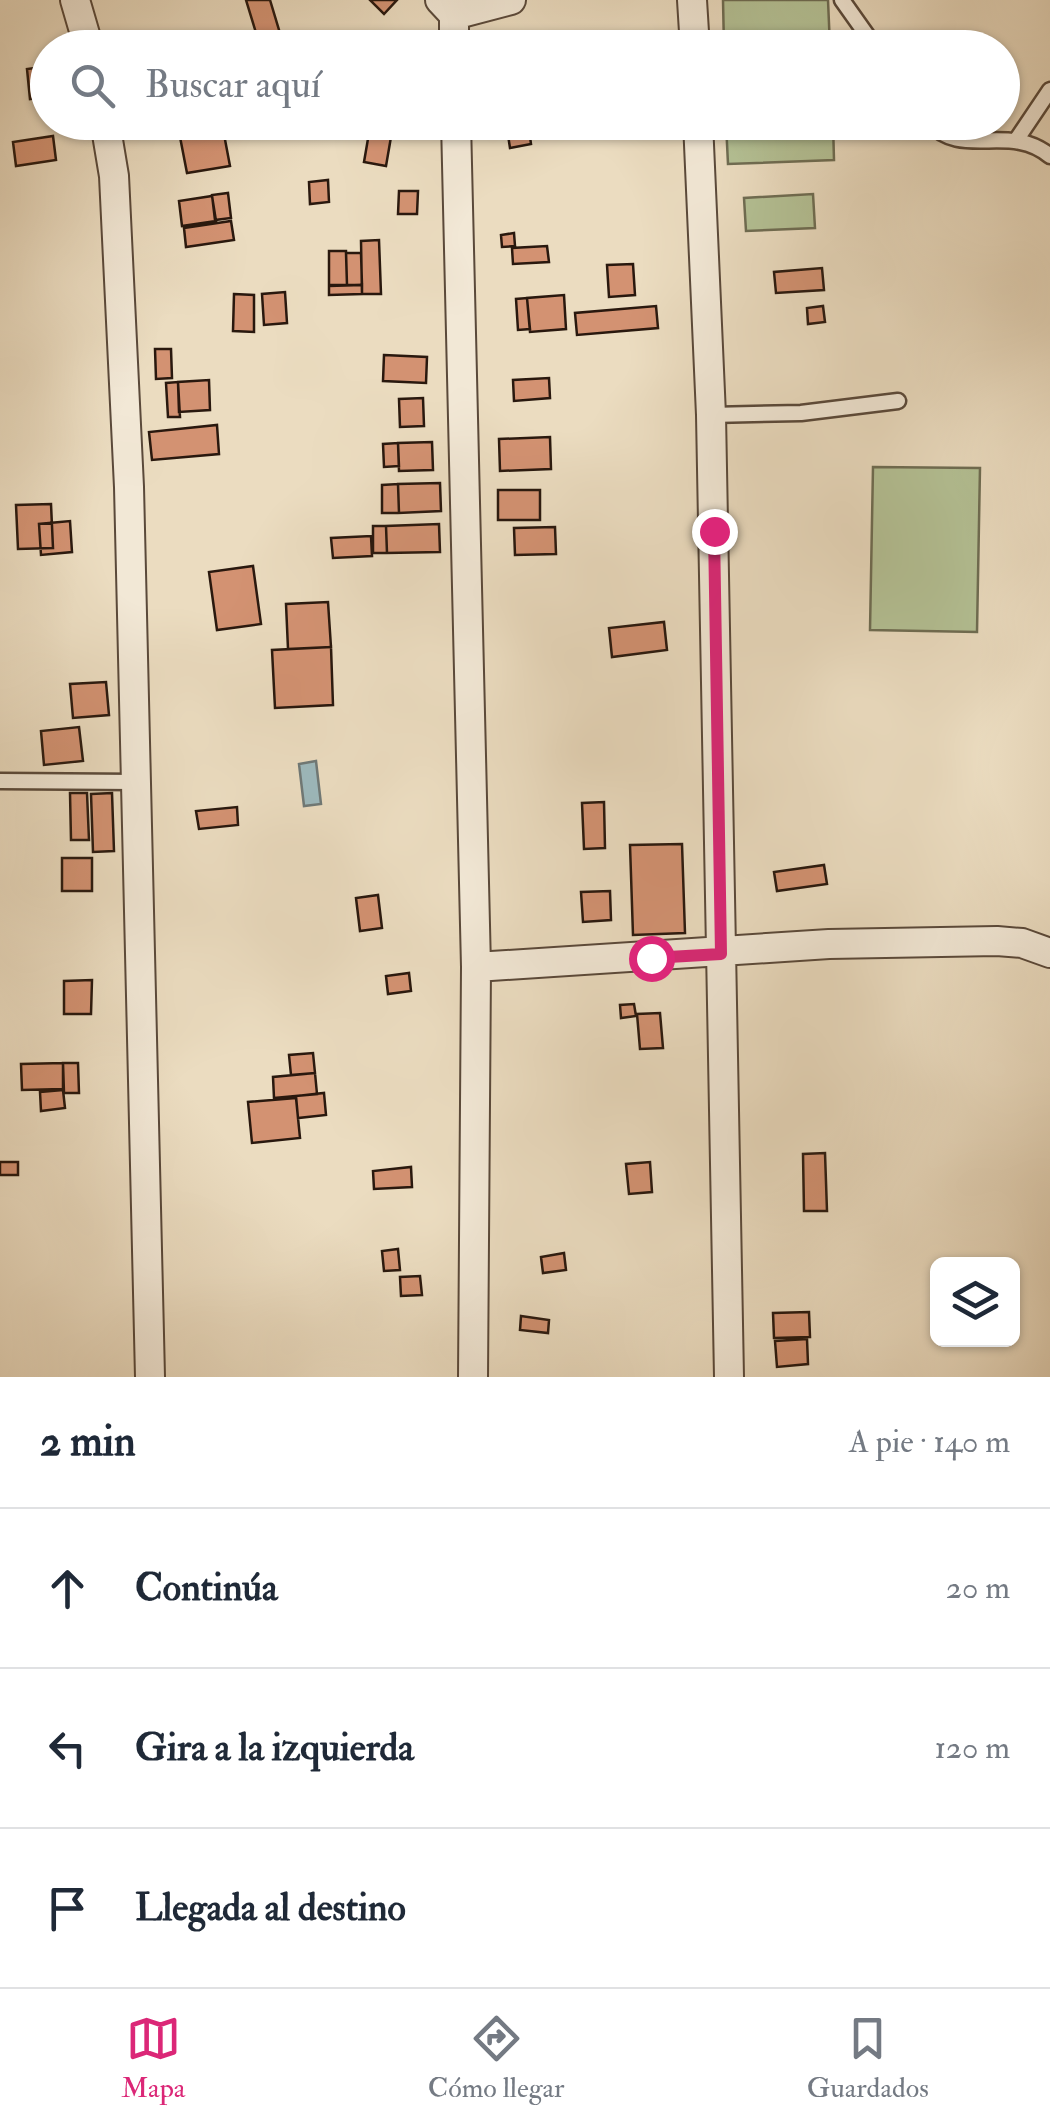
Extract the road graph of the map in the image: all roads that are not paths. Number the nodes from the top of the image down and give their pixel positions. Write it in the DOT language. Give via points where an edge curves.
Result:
graph roads {
  1 [pos="75,0"];
  2 [pos="511,0"];
  3 [pos="692,0"];
  4 [pos="842,0"];
  5 [pos="447,8"];
  6 [pos="84,30"];
  7 [pos="694,30"];
  8 [pos="863,30"];
  9 [pos="1050,90"];
  10 [pos="1020,135"];
  11 [pos="108,140"];
  12 [pos="456,140"];
  13 [pos="699,140"];
  14 [pos="1019,140"];
  15 [pos="1050,156"];
  16 [pos="898,401"];
  17 [pos="712,415"];
  18 [pos="0,780"];
  19 [pos="136,782"];
  20 [pos="1050,953"];
  21 [pos="721,954"];
  22 [pos="476,967"];
  23 [pos="150,1377"];
  24 [pos="473,1377"];
  25 [pos="728,1377"];
  1 -- 6 [label="street"];
  2 -- 5 [label="street"];
  3 -- 7 [label="street"];
  4 -- 8 [label="lane"];
  9 -- 10 [label="lane"];
  11 -- 19 [label="street" via="129,487"];
  12 -- 22 [label="street"];
  13 -- 17 [label="street"];
  14 -- 15 [label="lane"];
  16 -- 17 [label="lane"];
  17 -- 21 [label="street"];
  18 -- 19 [label="lane"];
  19 -- 23 [label="street"];
  20 -- 21 [label="street" via="997,940"];
  21 -- 22 [label="street"];
  21 -- 25 [label="street"];
  22 -- 24 [label="street"];
}
